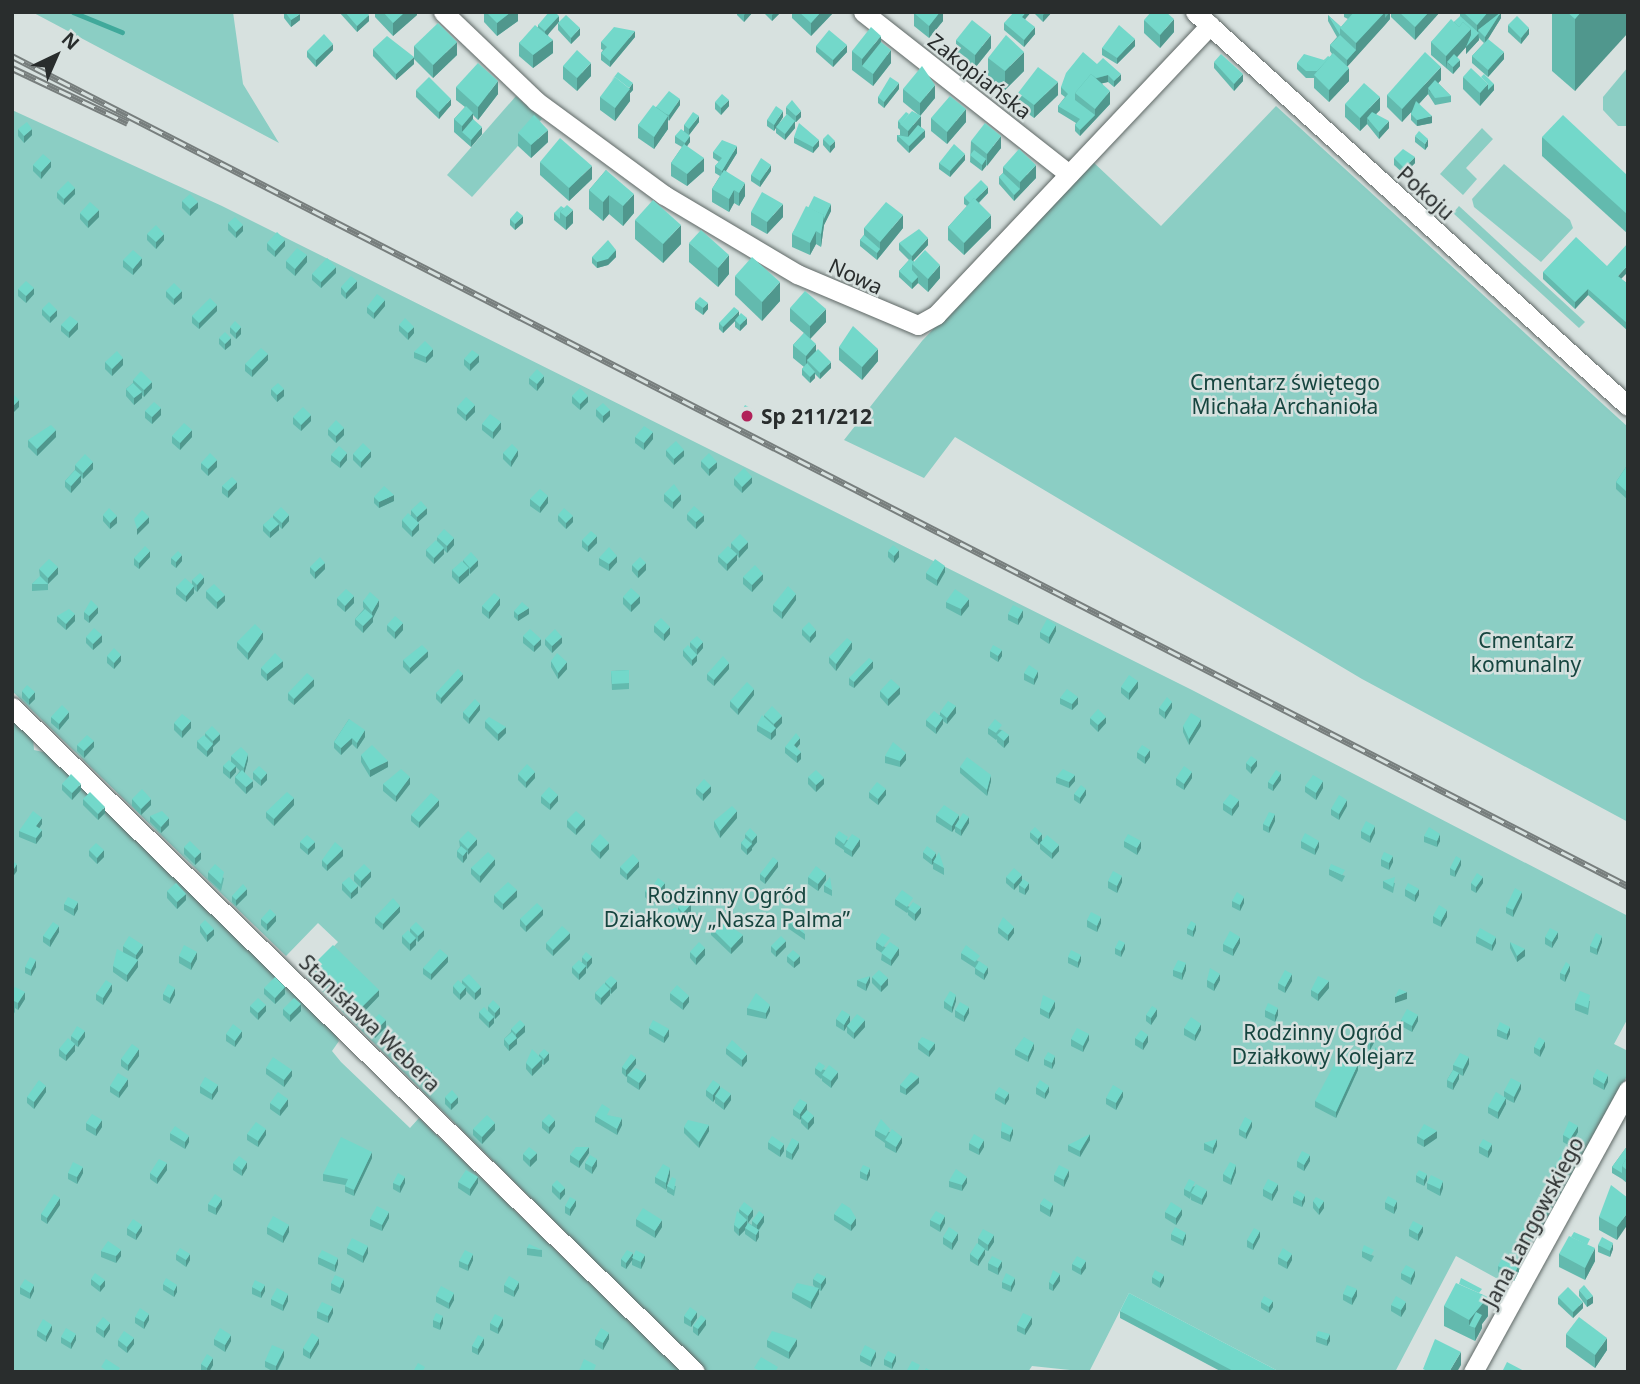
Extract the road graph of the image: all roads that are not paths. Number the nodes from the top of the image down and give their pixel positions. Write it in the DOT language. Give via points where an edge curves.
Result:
graph roads {
  1 [pos="443,12"];
  2 [pos="863,12"];
  3 [pos="1202,19"];
  4 [pos="1069,174"];
  5 [pos="1628,406"];
  6 [pos="12,707"];
  7 [pos="1628,1090"];
  8 [pos="695,1372"];
  9 [pos="1473,1372"];
  1 -- 4 [label="street, Nowa" via="536,101 664,195 797,274 907,324 936,315"];
  2 -- 4 [label="street, Zakopiańska"];
  3 -- 4 [label="street, Nowa"];
  3 -- 5 [label="street, Pokoju"];
  6 -- 8 [label="street, Stanisława Webera"];
  7 -- 9 [label="street, Jana Łangowskiego"];
}
